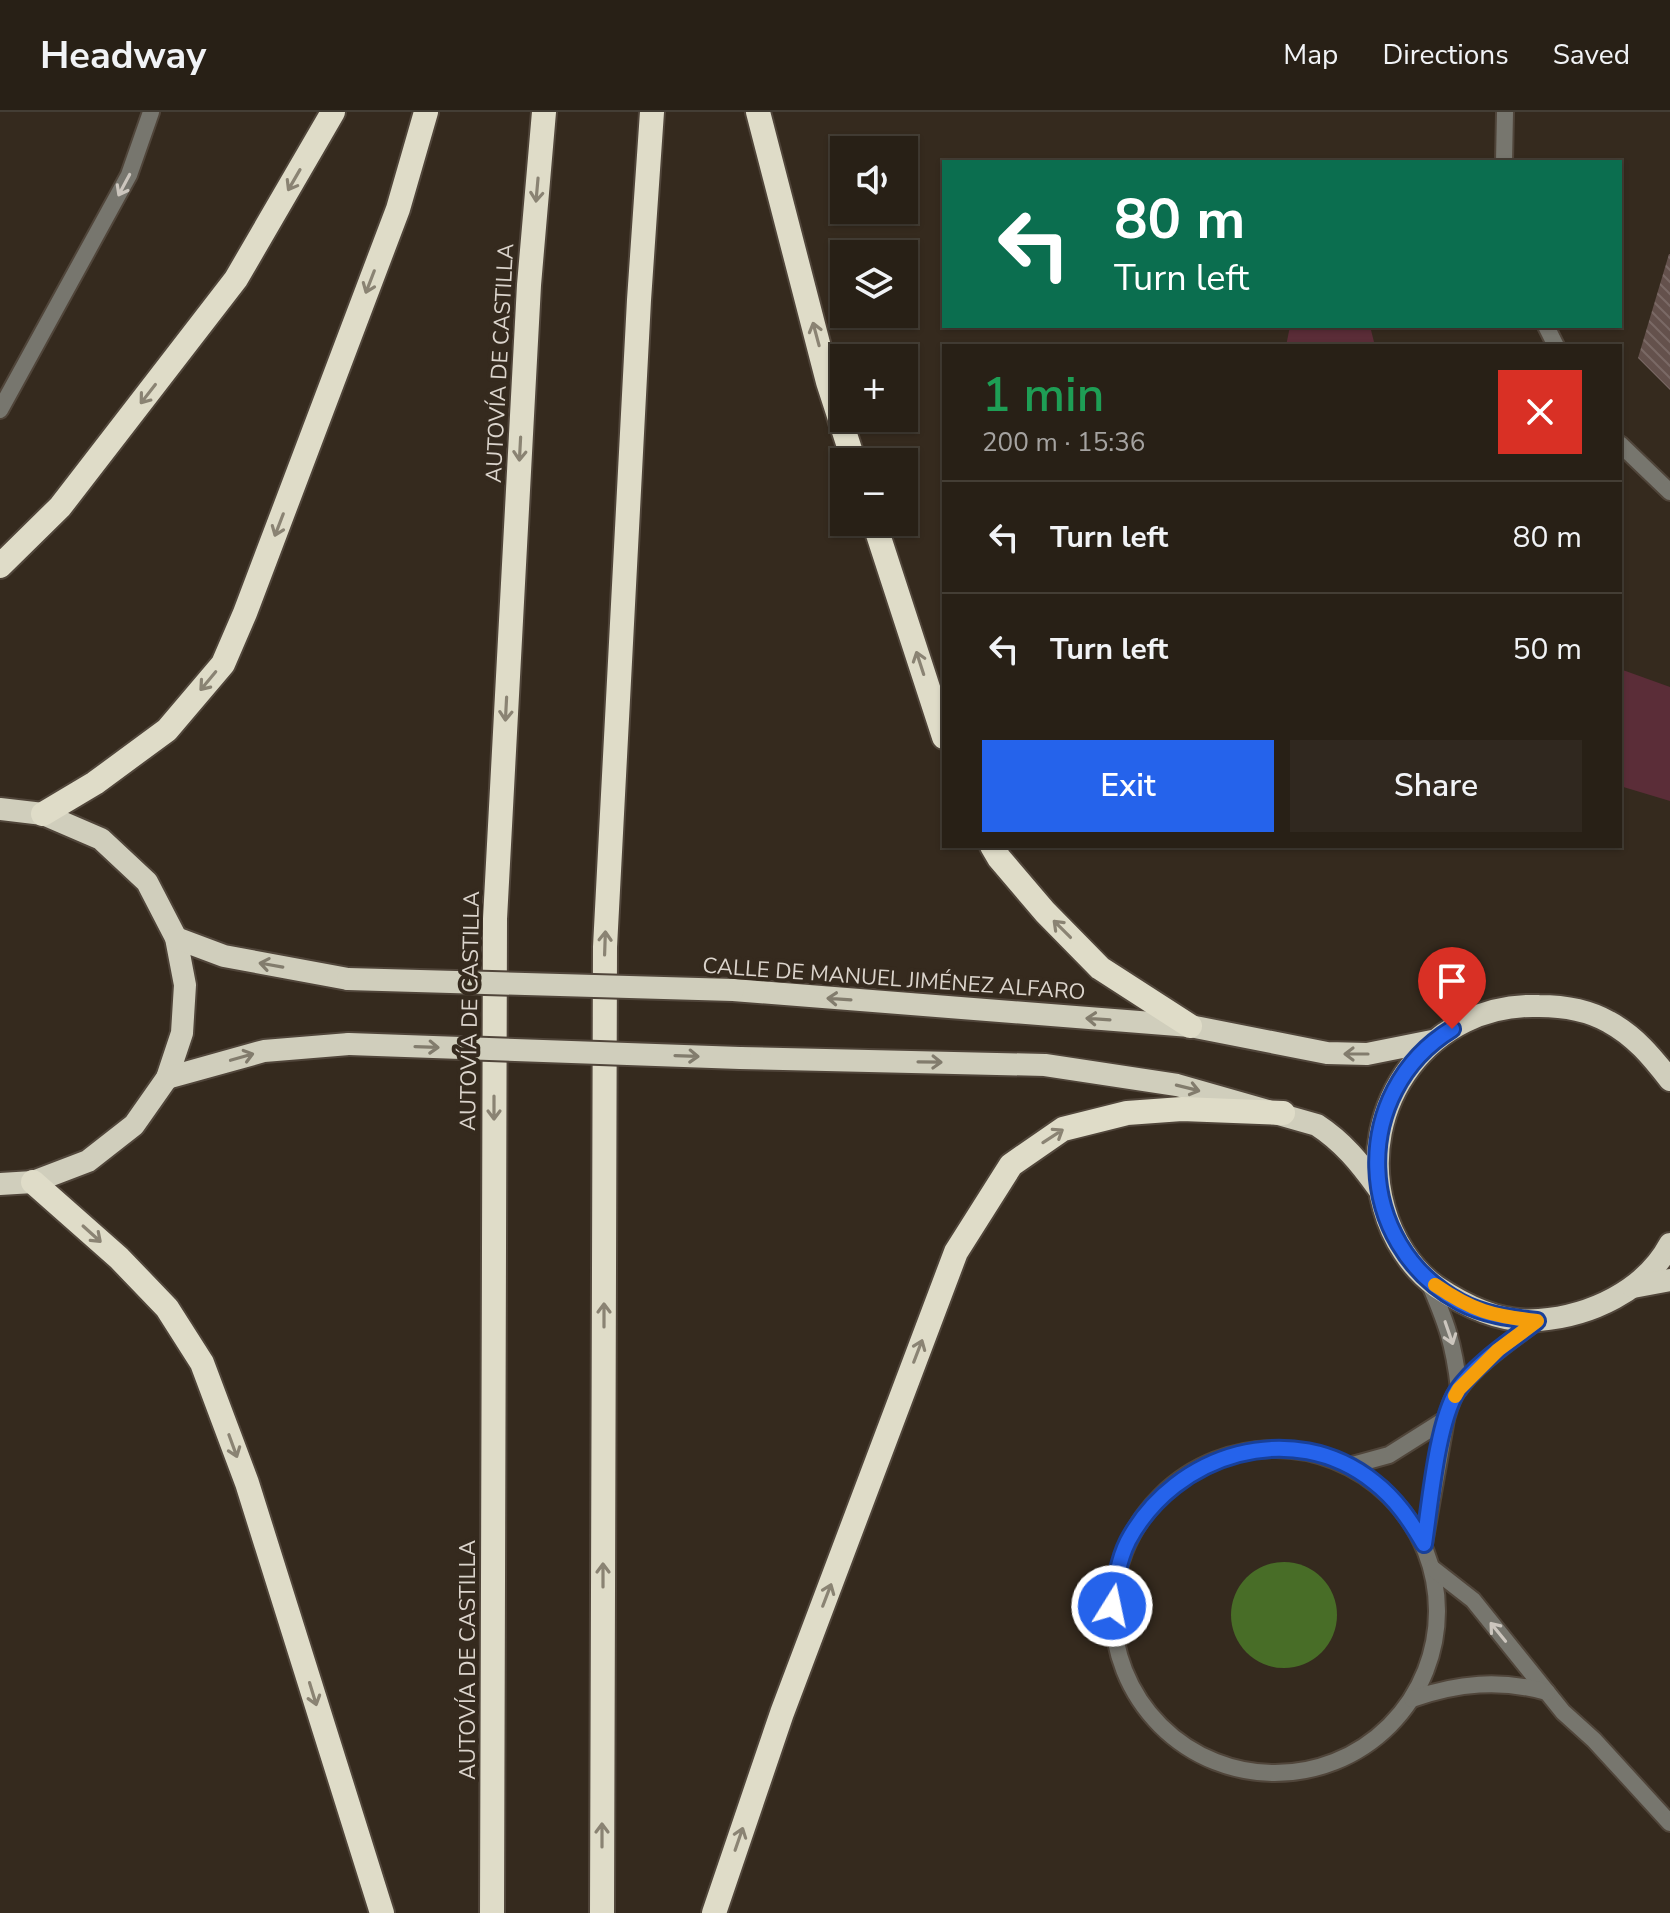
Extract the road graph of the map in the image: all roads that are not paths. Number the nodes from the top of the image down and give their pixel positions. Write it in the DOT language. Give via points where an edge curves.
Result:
graph roads {
  1 [pos="151,112"];
  2 [pos="333,112"];
  3 [pos="426,112"];
  4 [pos="544,112"];
  5 [pos="652,112"];
  6 [pos="758,112"];
  7 [pos="1505,112"];
  8 [pos="1504,160"];
  9 [pos="0,410"];
  10 [pos="1622,446"];
  11 [pos="849,448"];
  12 [pos="1670,492"];
  13 [pos="879,536"];
  14 [pos="0,566"];
  15 [pos="942,731"];
  16 [pos="0,809"];
  17 [pos="43,814"];
  18 [pos="993,848"];
  19 [pos="176,938"];
  20 [pos="1190,1026"];
  21 [pos="1432,1041"];
  22 [pos="167,1078"];
  23 [pos="1670,1080"];
  24 [pos="1283,1113"];
  25 [pos="33,1182"];
  26 [pos="0,1184"];
  27 [pos="1378,1188"];
  28 [pos="1670,1244"];
  29 [pos="1428,1280"];
  30 [pos="1670,1280"];
  31 [pos="1633,1287"];
  32 [pos="1537,1321"];
  33 [pos="1459,1389"];
  34 [pos="1446,1419"];
  35 [pos="1349,1466"];
  36 [pos="1424,1544"];
  37 [pos="1432,1568"];
  38 [pos="1547,1692"];
  39 [pos="1412,1699"];
  40 [pos="1670,1823"];
  41 [pos="382,1913"];
  42 [pos="492,1913"];
  43 [pos="602,1913"];
  44 [pos="714,1913"];
  1 -- 9 [label="street, one-way" via="129,175"];
  2 -- 14 [label="highway, one-way" via="236,279 60,507"];
  3 -- 17 [label="highway, one-way" via="398,209 223,664 167,730"];
  4 -- 42 [label="highway, AUTOVÍA DE CASTILLA, one-way" via="529,285 495,919"];
  43 -- 5 [label="highway, one-way" via="605,947"];
  11 -- 6 [label="highway, one-way"];
  7 -- 8 [label="street"];
  10 -- 12 [label="street"];
  15 -- 13 [label="highway, one-way"];
  16 -- 17 [label="highway"];
  17 -- 19 [label="highway" via="101,839 147,882"];
  20 -- 18 [label="highway, one-way" via="1100,968"];
  20 -- 19 [label="highway, CALLE DE MANUEL JIMÉNEZ ALFARO, one-way, bridge" via="733,990 348,979 224,956"];
  19 -- 22 [label="highway" via="185,985 182,1033"];
  21 -- 20 [label="highway, CALLE DE MANUEL JIMÉNEZ ALFARO, one-way" via="1367,1054 1327,1053"];
  21 -- 23 [label="highway" via="1472,1017 1517,1005 1564,1006 1608,1021 1645,1048"];
  21 -- 27 [label="highway" via="1405,1072 1386,1108 1377,1147"];
  22 -- 24 [label="highway, one-way, bridge" via="264,1051 349,1044 1045,1065 1177,1085"];
  22 -- 25 [label="highway" via="134,1125 88,1161"];
  24 -- 27 [label="highway" via="1334,1136"];
  44 -- 24 [label="highway, one-way" via="782,1713 956,1252 1011,1165 1063,1129 1127,1113"];
  25 -- 26 [label="highway"];
  25 -- 41 [label="highway, one-way" via="167,1308 202,1363 247,1483"];
  27 -- 29 [label="highway" via="1399,1243"];
  28 -- 31 [label="highway"];
  29 -- 32 [label="highway" via="1461,1303 1498,1317"];
  29 -- 33 [label="street, one-way" via="1452,1341"];
  30 -- 31 [label="highway"];
  31 -- 32 [label="highway" via="1588,1312"];
  32 -- 33 [label="street"];
  33 -- 34 [label="street"];
  34 -- 35 [label="street" via="1389,1455"];
  34 -- 36 [label="street"];
  35 -- 36 [label="street" via="1393,1499"];
  35 -- 39 [label="street" via="1297,1451 1254,1450 1192,1471 1166,1490 1127,1543 1116,1573 1114,1638 1137,1699 1157,1724 1201,1756 1241,1771 1307,1771 1338,1762 1392,1725"];
  36 -- 37 [label="street"];
  38 -- 37 [label="street, one-way" via="1473,1600"];
  37 -- 39 [label="street" via="1438,1623 1434,1650"];
  38 -- 39 [label="street" via="1518,1684 1474,1683"];
  38 -- 40 [label="street"];
}
